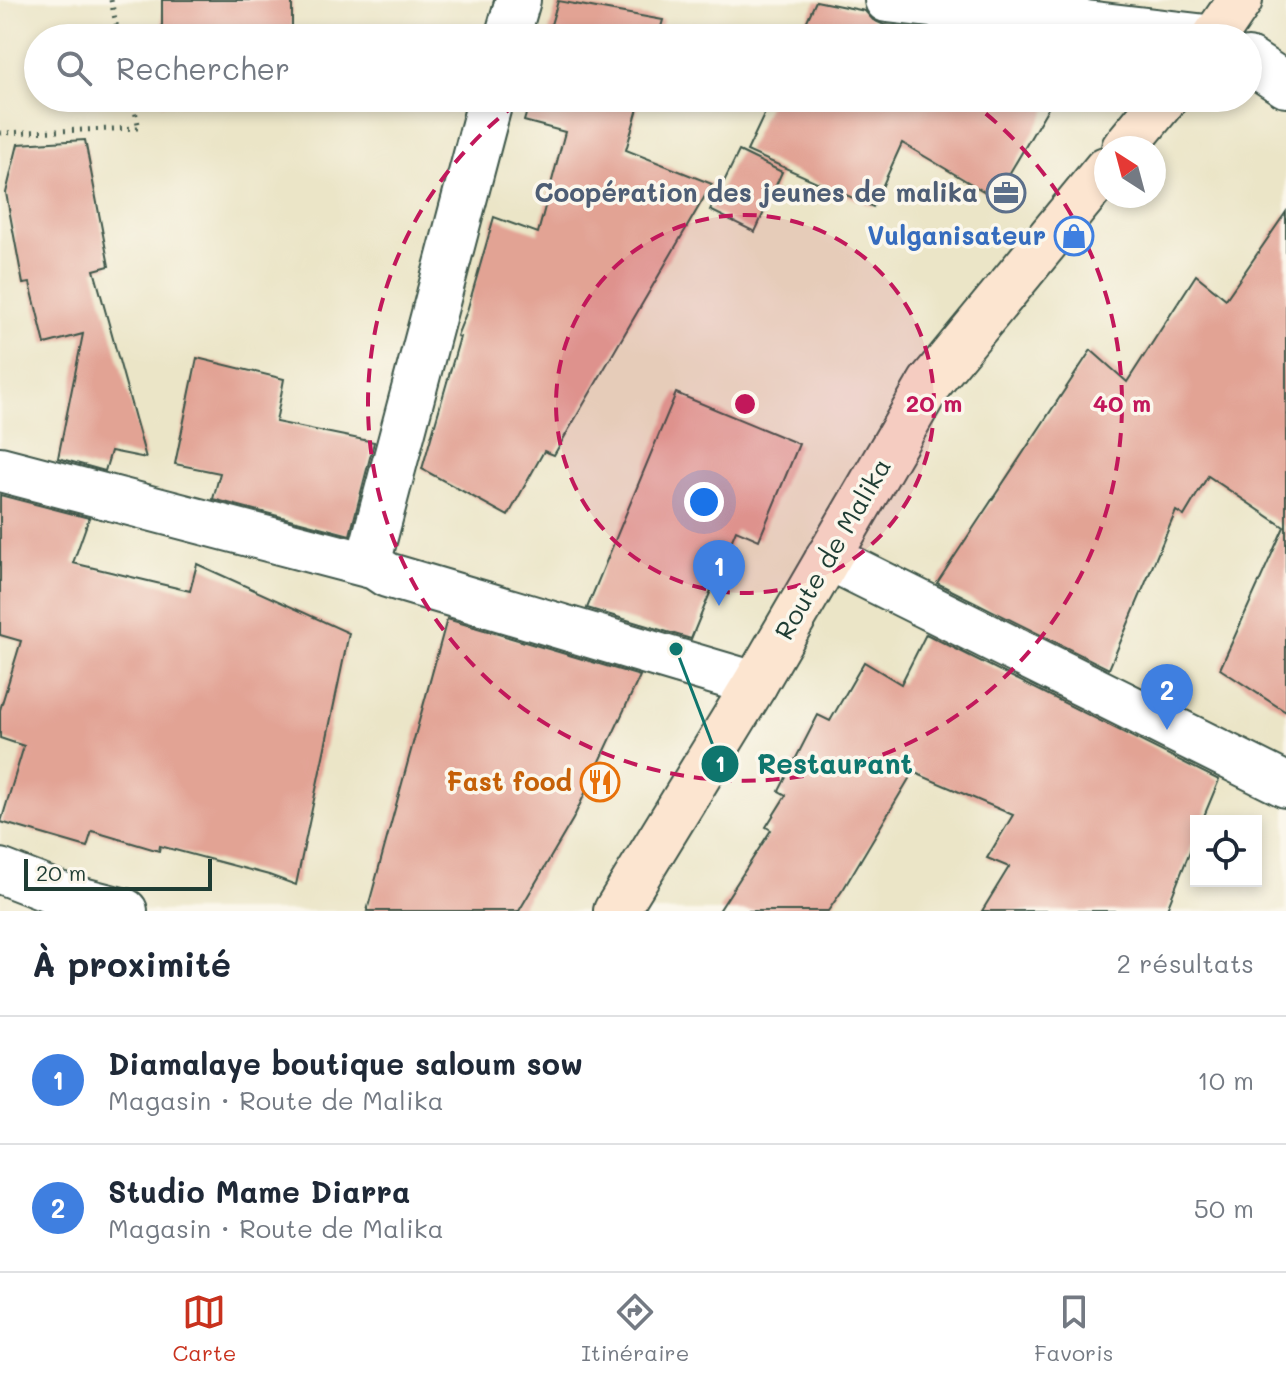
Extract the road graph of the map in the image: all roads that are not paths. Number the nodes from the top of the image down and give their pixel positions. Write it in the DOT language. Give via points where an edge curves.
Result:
graph roads {
  1 [pos="518,0"];
  2 [pos="887,0"];
  3 [pos="1240,0"];
  4 [pos="511,24"];
  5 [pos="1094,24"];
  6 [pos="1224,24"];
  7 [pos="1262,69"];
  8 [pos="1286,85"];
  9 [pos="487,112"];
  10 [pos="1154,112"];
  11 [pos="1134,136"];
  12 [pos="1094,184"];
  13 [pos="0,469"];
  14 [pos="828,557"];
  15 [pos="375,567"];
  16 [pos="755,684"];
  17 [pos="1286,785"];
  18 [pos="0,871"];
  19 [pos="125,911"];
  20 [pos="616,911"];
  1 -- 4 [label="street"];
  2 -- 5 [label="street"];
  3 -- 6 [label="main road"];
  7 -- 8 [label="street"];
  9 -- 15 [label="street" via="370,556"];
  10 -- 11 [label="main road"];
  12 -- 14 [label="main road, Route de Malika" via="930,383"];
  13 -- 15 [label="street"];
  14 -- 16 [label="main road, Route de Malika"];
  14 -- 17 [label="street"];
  15 -- 16 [label="street" via="387,575"];
  16 -- 20 [label="main road, Route de Malika"];
  18 -- 19 [label="street"];
}
